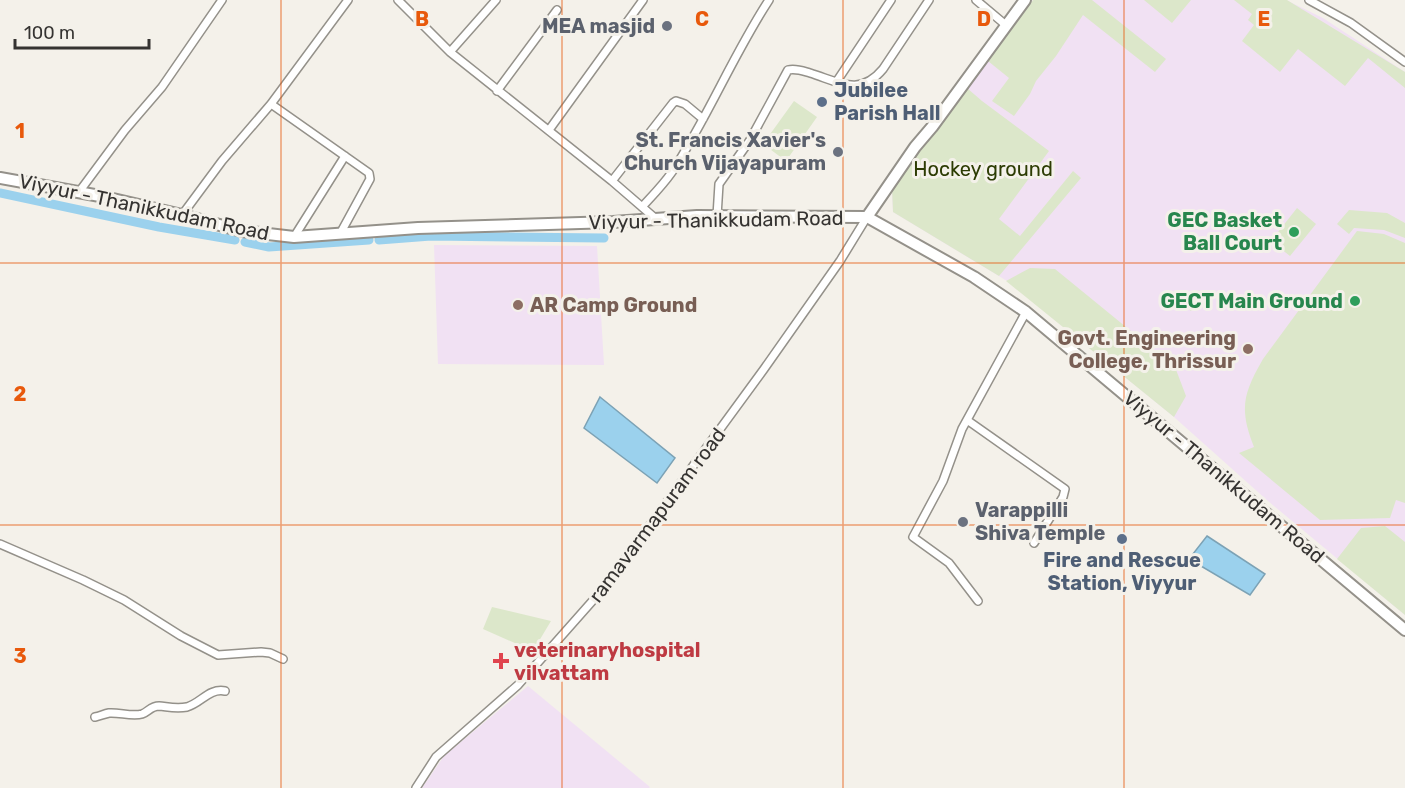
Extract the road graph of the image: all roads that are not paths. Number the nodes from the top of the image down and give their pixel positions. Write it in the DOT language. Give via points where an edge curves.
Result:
graph roads {
  1 [pos="222,0"];
  2 [pos="348,0"];
  3 [pos="398,0"];
  4 [pos="496,0"];
  5 [pos="644,0"];
  6 [pos="769,0"];
  7 [pos="891,0"];
  8 [pos="929,0"];
  9 [pos="976,0"];
  10 [pos="1025,0"];
  11 [pos="1309,0"];
  12 [pos="557,10"];
  13 [pos="1007,26"];
  14 [pos="450,52"];
  15 [pos="1405,62"];
  16 [pos="837,81"];
  17 [pos="497,91"];
  18 [pos="271,104"];
  19 [pos="703,119"];
  20 [pos="549,130"];
  21 [pos="345,156"];
  22 [pos="0,178"];
  23 [pos="612,181"];
  24 [pos="79,192"];
  25 [pos="642,207"];
  26 [pos="182,215"];
  27 [pos="717,216"];
  28 [pos="867,217"];
  29 [pos="656,219"];
  30 [pos="340,234"];
  31 [pos="294,237"];
  32 [pos="1026,312"];
  33 [pos="967,420"];
  34 [pos="1034,543"];
  35 [pos="0,544"];
  36 [pos="978,601"];
  37 [pos="1405,630"];
  38 [pos="283,659"];
  39 [pos="225,692"];
  40 [pos="95,717"];
  41 [pos="416,788"];
  1 -- 24 [label="street" via="162,87"];
  2 -- 18 [label="street"];
  3 -- 14 [label="street"];
  4 -- 14 [label="street"];
  5 -- 20 [label="street"];
  6 -- 19 [label="street"];
  7 -- 16 [label="street"];
  8 -- 16 [label="street" via="875,77 858,86"];
  9 -- 13 [label="street"];
  10 -- 13 [label="main road"];
  11 -- 15 [label="street" via="1351,23"];
  12 -- 17 [label="street"];
  13 -- 28 [label="main road"];
  14 -- 17 [label="street"];
  16 -- 27 [label="street" via="788,69 750,140 719,184"];
  17 -- 20 [label="street"];
  18 -- 21 [label="street"];
  18 -- 26 [label="street" via="222,160"];
  19 -- 23 [label="street" via="685,104 673,103"];
  19 -- 25 [label="street" via="670,174"];
  20 -- 23 [label="street"];
  21 -- 30 [label="street" via="370,176"];
  21 -- 31 [label="street"];
  22 -- 24 [label="main road, Viyyur - Thanikkudam Road"];
  23 -- 25 [label="street"];
  24 -- 26 [label="main road, Viyyur - Thanikkudam Road"];
  25 -- 29 [label="street"];
  26 -- 31 [label="main road, Viyyur - Thanikkudam Road" via="242,231"];
  27 -- 28 [label="main road, Viyyur - Thanikkudam Road"];
  27 -- 29 [label="main road, Viyyur - Thanikkudam Road"];
  28 -- 32 [label="main road, Viyyur - Thanikkudam Road" via="974,277"];
  28 -- 41 [label="street, ramavarmapuram road" via="765,369 603,589 518,685 436,757"];
  29 -- 30 [label="main road, Viyyur - Thanikkudam Road"];
  30 -- 31 [label="main road, Viyyur - Thanikkudam Road"];
  32 -- 33 [label="street"];
  32 -- 37 [label="main road, Viyyur - Thanikkudam Road"];
  33 -- 34 [label="street" via="1065,489 1064,497"];
  33 -- 36 [label="street" via="943,481 913,537 949,563"];
  35 -- 38 [label="street" via="124,600 218,656 261,652"];
  39 -- 40 [label="street" via="214,692 189,707 159,706 144,713"];
}
